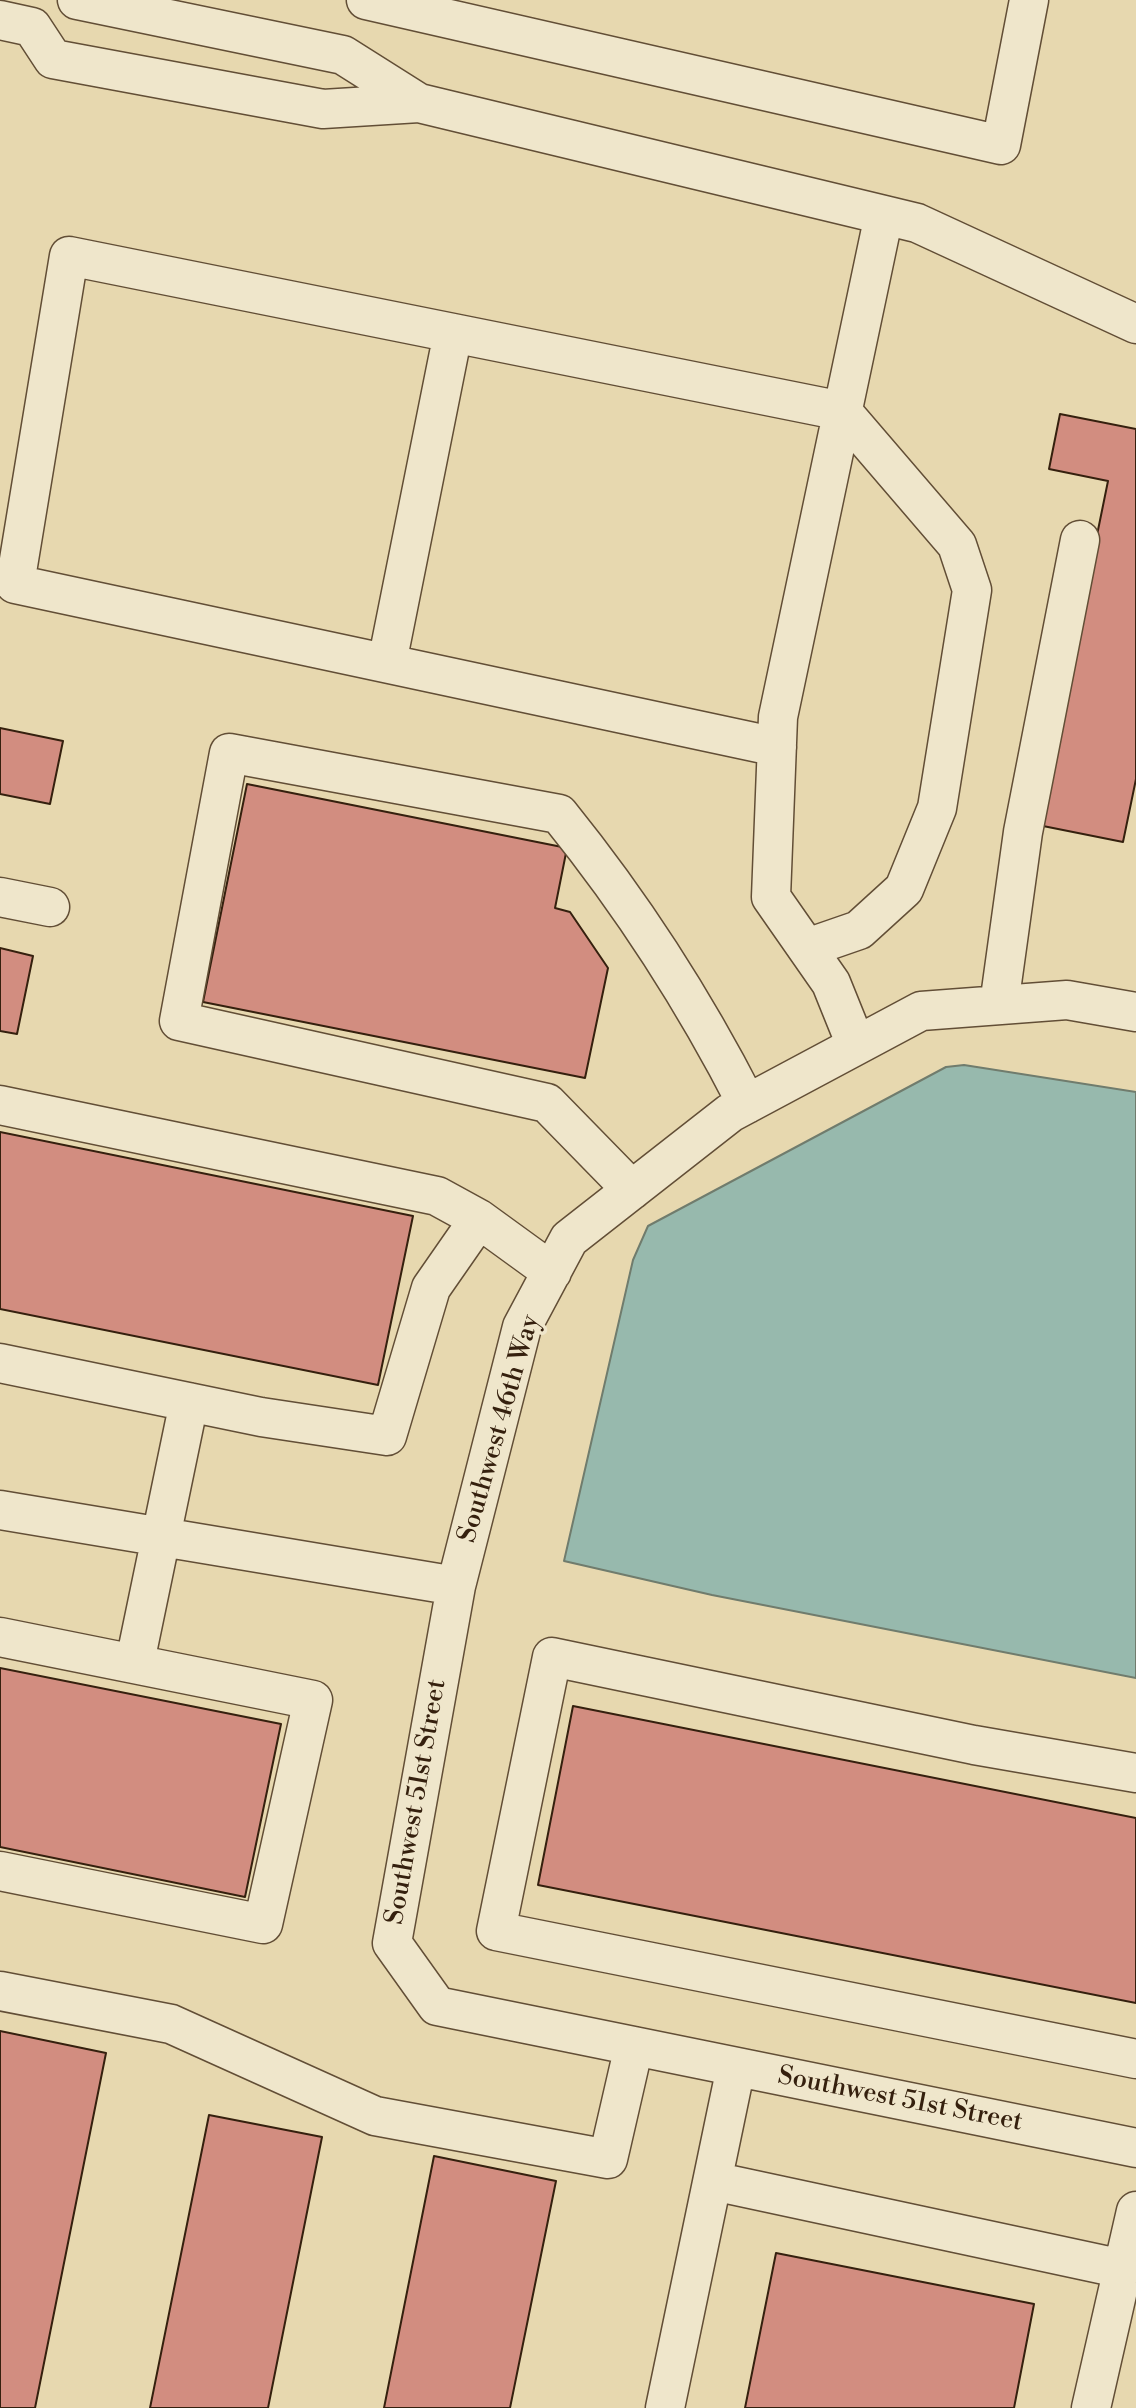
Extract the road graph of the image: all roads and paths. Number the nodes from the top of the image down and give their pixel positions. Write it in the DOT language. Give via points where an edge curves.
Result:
graph roads {
  1 [pos="77,0"];
  2 [pos="366,0"];
  3 [pos="1029,0"];
  4 [pos="29,16"];
  5 [pos="419,103"];
  6 [pos="884,215"];
  7 [pos="1136,324"];
  8 [pos="453,333"];
  9 [pos="842,411"];
  10 [pos="1080,540"];
  11 [pos="387,663"];
  12 [pos="777,747"];
  13 [pos="0,897"];
  14 [pos="50,907"];
  15 [pos="807,948"];
  16 [pos="999,1005"];
  17 [pos="1136,1012"];
  18 [pos="856,1045"];
  19 [pos="747,1104"];
  20 [pos="0,1105"];
  21 [pos="632,1189"];
  22 [pos="479,1219"];
  23 [pos="552,1272"];
  24 [pos="0,1363"];
  25 [pos="189,1402"];
  26 [pos="0,1510"];
  27 [pos="161,1537"];
  28 [pos="456,1586"];
  29 [pos="0,1637"];
  30 [pos="135,1662"];
  31 [pos="1136,1773"];
  32 [pos="0,1871"];
  33 [pos="0,1991"];
  34 [pos="634,2046"];
  35 [pos="1136,2059"];
  36 [pos="736,2067"];
  37 [pos="1136,2148"];
  38 [pos="713,2181"];
  39 [pos="1136,2211"];
  40 [pos="1123,2269"];
  41 [pos="665,2408"];
  42 [pos="1091,2408"];
  1 -- 5 [label="street" via="343,55"];
  2 -- 3 [label="street" via="1001,145"];
  4 -- 5 [label="street" via="53,59 323,109"];
  5 -- 6 [label="street"];
  6 -- 7 [label="street" via="917,223"];
  6 -- 9 [label="street"];
  8 -- 9 [label="street"];
  8 -- 11 [label="street"];
  8 -- 11 [label="street" via="69,256 15,584"];
  9 -- 12 [label="street" via="778,717"];
  9 -- 15 [label="street" via="957,545 972,590 937,808 904,889 859,930"];
  10 -- 16 [label="street" via="1023,832"];
  11 -- 12 [label="street"];
  12 -- 15 [label="street" via="771,897"];
  13 -- 14 [label="street"];
  15 -- 18 [label="street" via="831,983"];
  16 -- 17 [label="street" via="1067,1000"];
  16 -- 18 [label="street, Southwest 46th Way" via="921,1011"];
  18 -- 19 [label="street, Southwest 46th Way"];
  19 -- 21 [label="street, Southwest 46th Way"];
  19 -- 21 [label="street" via="707,1028 600,865 559,814 229,753 179,1021 547,1103"];
  20 -- 22 [label="street" via="437,1196"];
  21 -- 23 [label="street, Southwest 46th Way" via="569,1239"];
  22 -- 23 [label="street"];
  22 -- 25 [label="street" via="431,1288 387,1436"];
  23 -- 28 [label="street, Southwest 46th Way" via="522,1327"];
  24 -- 25 [label="street"];
  25 -- 27 [label="street"];
  26 -- 27 [label="street"];
  27 -- 28 [label="street"];
  27 -- 30 [label="street"];
  28 -- 34 [label="street, Southwest 51st Street" via="392,1943 437,2006"];
  29 -- 30 [label="street"];
  30 -- 32 [label="street" via="313,1700 263,1924"];
  31 -- 35 [label="street" via="974,1745 552,1657 496,1931"];
  33 -- 34 [label="street" via="171,2024 375,2116 608,2159"];
  34 -- 36 [label="street, Southwest 51st Street"];
  36 -- 37 [label="street, Southwest 51st Street"];
  36 -- 38 [label="street"];
  38 -- 40 [label="street"];
  38 -- 41 [label="street"];
  39 -- 40 [label="street"];
  40 -- 42 [label="street"];
}
